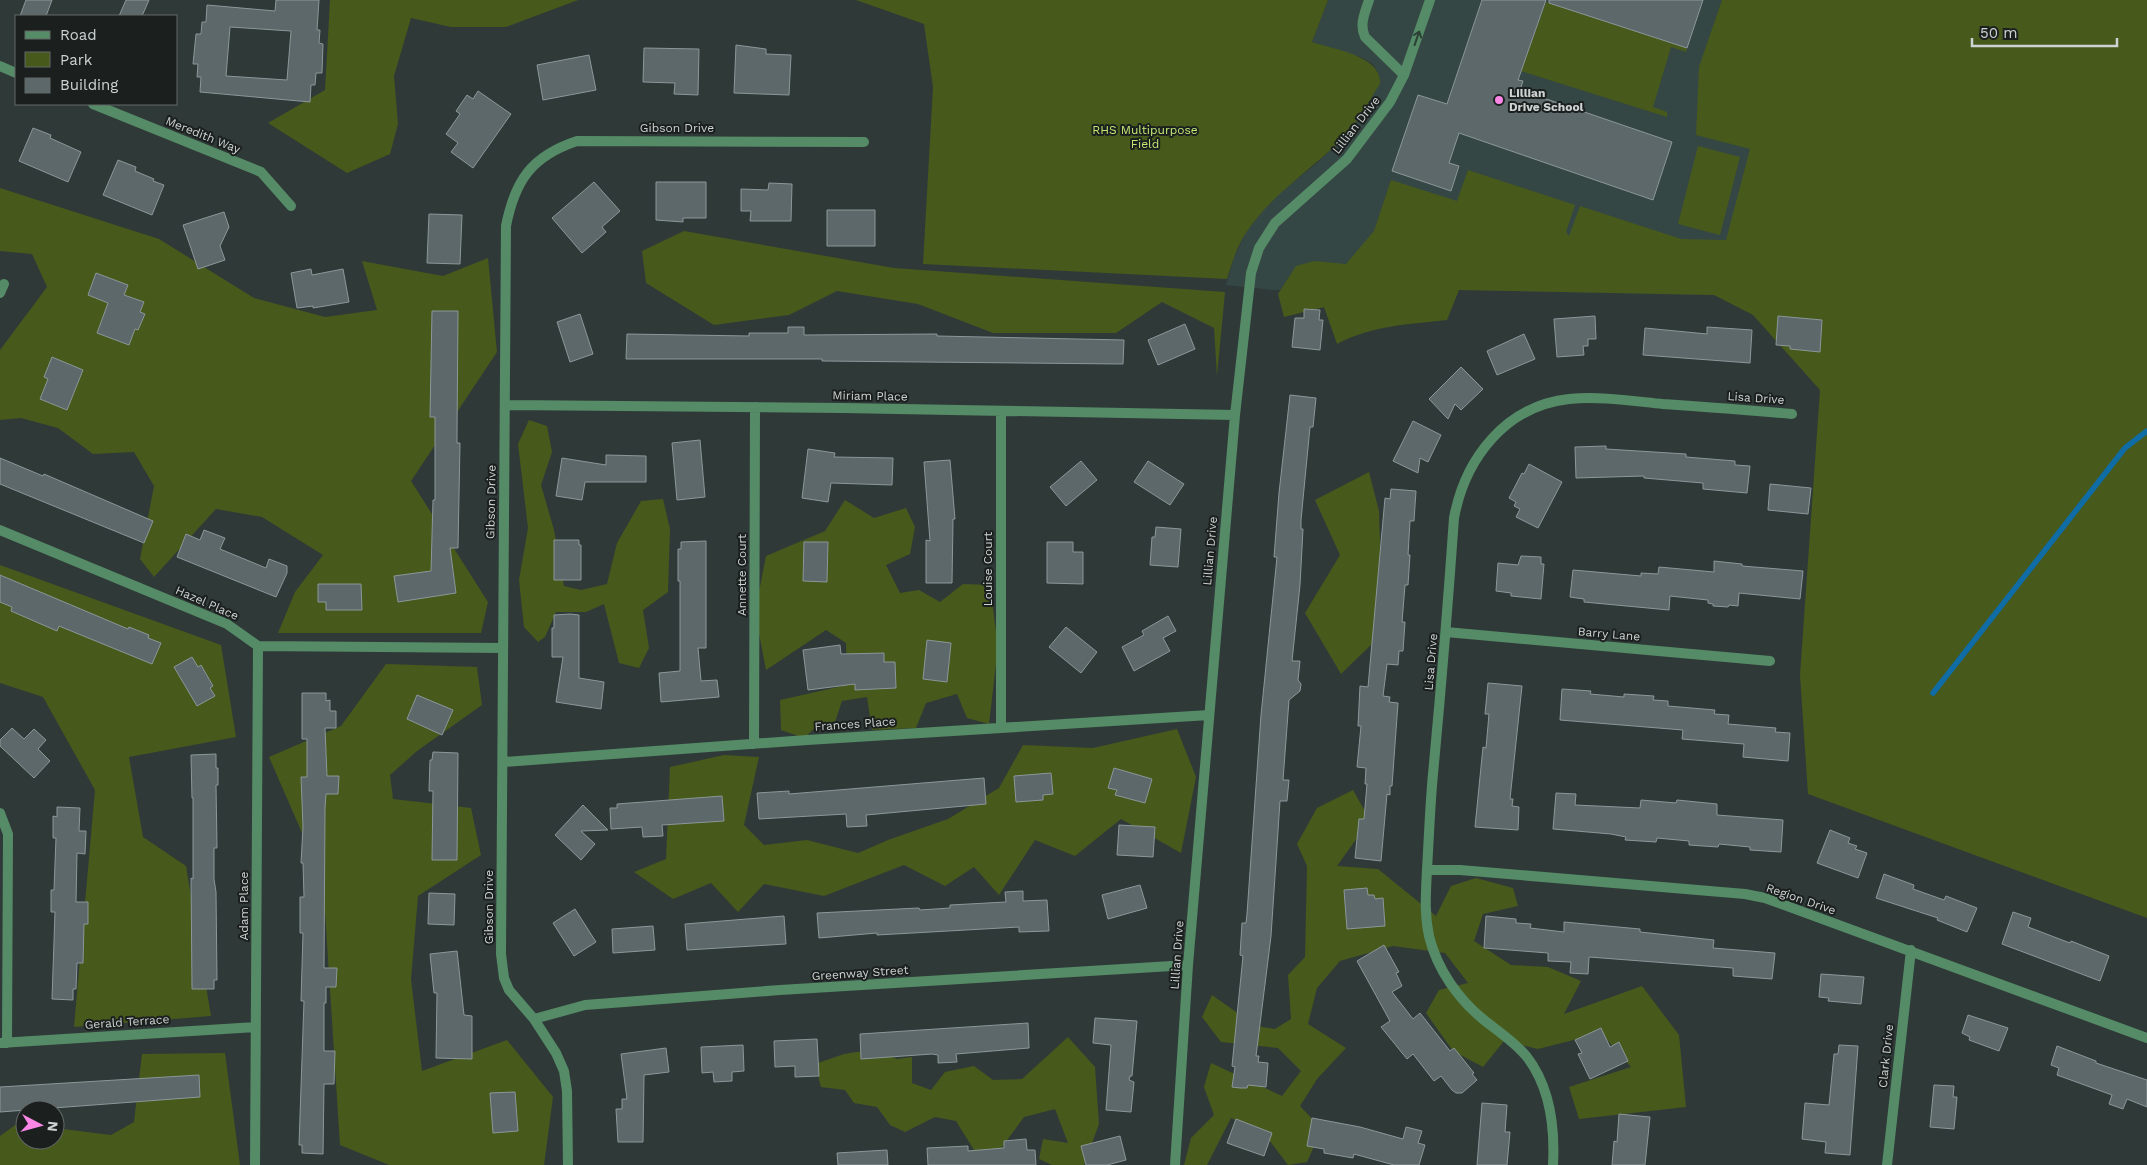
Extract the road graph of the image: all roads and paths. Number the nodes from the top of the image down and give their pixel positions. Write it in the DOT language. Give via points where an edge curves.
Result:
graph roads {
  1 [pos="1369,0"];
  2 [pos="1430,0"];
  3 [pos="0,66"];
  4 [pos="15,73"];
  5 [pos="1404,75"];
  6 [pos="95,105"];
  7 [pos="864,142"];
  8 [pos="291,206"];
  9 [pos="505,405"];
  10 [pos="755,407"];
  11 [pos="1001,411"];
  12 [pos="1792,414"];
  13 [pos="1234,415"];
  14 [pos="0,530"];
  15 [pos="1446,632"];
  16 [pos="258,646"];
  17 [pos="502,648"];
  18 [pos="1770,661"];
  19 [pos="1209,714"];
  20 [pos="1001,728"];
  21 [pos="754,744"];
  22 [pos="503,762"];
  23 [pos="0,813"];
  24 [pos="1427,870"];
  25 [pos="1911,950"];
  26 [pos="1188,965"];
  27 [pos="534,1019"];
  28 [pos="256,1028"];
  29 [pos="2147,1038"];
  30 [pos="4,1043"];
  31 [pos="256,1165"];
  32 [pos="568,1165"];
  33 [pos="1175,1165"];
  34 [pos="1553,1165"];
  35 [pos="1887,1165"];
  1 -- 5 [label="street" via="1362,22 1364,37"];
  5 -- 2 [label="street, Lillian Drive, one-way"];
  3 -- 4 [label="street"];
  5 -- 13 [label="street, Lillian Drive" via="1390,102 1347,159 1284,213 1259,248 1248,287"];
  6 -- 8 [label="street, Meredith Way" via="261,172"];
  7 -- 9 [label="street, Gibson Drive" via="576,141 556,148 536,161 521,180 511,201 506,226"];
  9 -- 10 [label="street, Miriam Place"];
  9 -- 17 [label="street, Gibson Drive"];
  10 -- 11 [label="street, Miriam Place"];
  10 -- 21 [label="street, Annette Court"];
  11 -- 13 [label="street, Miriam Place"];
  11 -- 20 [label="street, Louise Court"];
  12 -- 15 [label="street, Lisa Drive" via="1592,398 1551,403 1516,418 1483,448 1461,488 1454,518"];
  13 -- 19 [label="street, Lillian Drive"];
  14 -- 16 [label="street, Hazel Place" via="227,624"];
  15 -- 18 [label="street, Barry Lane"];
  15 -- 24 [label="street, Lisa Drive"];
  16 -- 17 [label="street"];
  16 -- 28 [label="street, Adam Place"];
  17 -- 22 [label="street, Gibson Drive"];
  19 -- 20 [label="street, Frances Place"];
  19 -- 26 [label="street, Lillian Drive"];
  20 -- 21 [label="street, Frances Place"];
  21 -- 22 [label="street, Frances Place"];
  22 -- 27 [label="street, Gibson Drive" via="501,954 509,990"];
  23 -- 30 [label="street" via="8,834"];
  24 -- 25 [label="street, Region Drive" via="1745,894 1765,898"];
  24 -- 34 [label="street, Lisa Drive" via="1424,913 1429,938 1441,968 1470,1008 1510,1039 1536,1071 1551,1115"];
  25 -- 29 [label="street, Region Drive"];
  25 -- 35 [label="street, Clark Drive"];
  26 -- 27 [label="street, Greenway Street" via="585,1005"];
  26 -- 33 [label="street, Lillian Drive"];
  27 -- 32 [label="street, Gibson Drive" via="564,1071"];
  28 -- 30 [label="street, Gerald Terrace"];
  28 -- 31 [label="street, Adam Place"];
}
